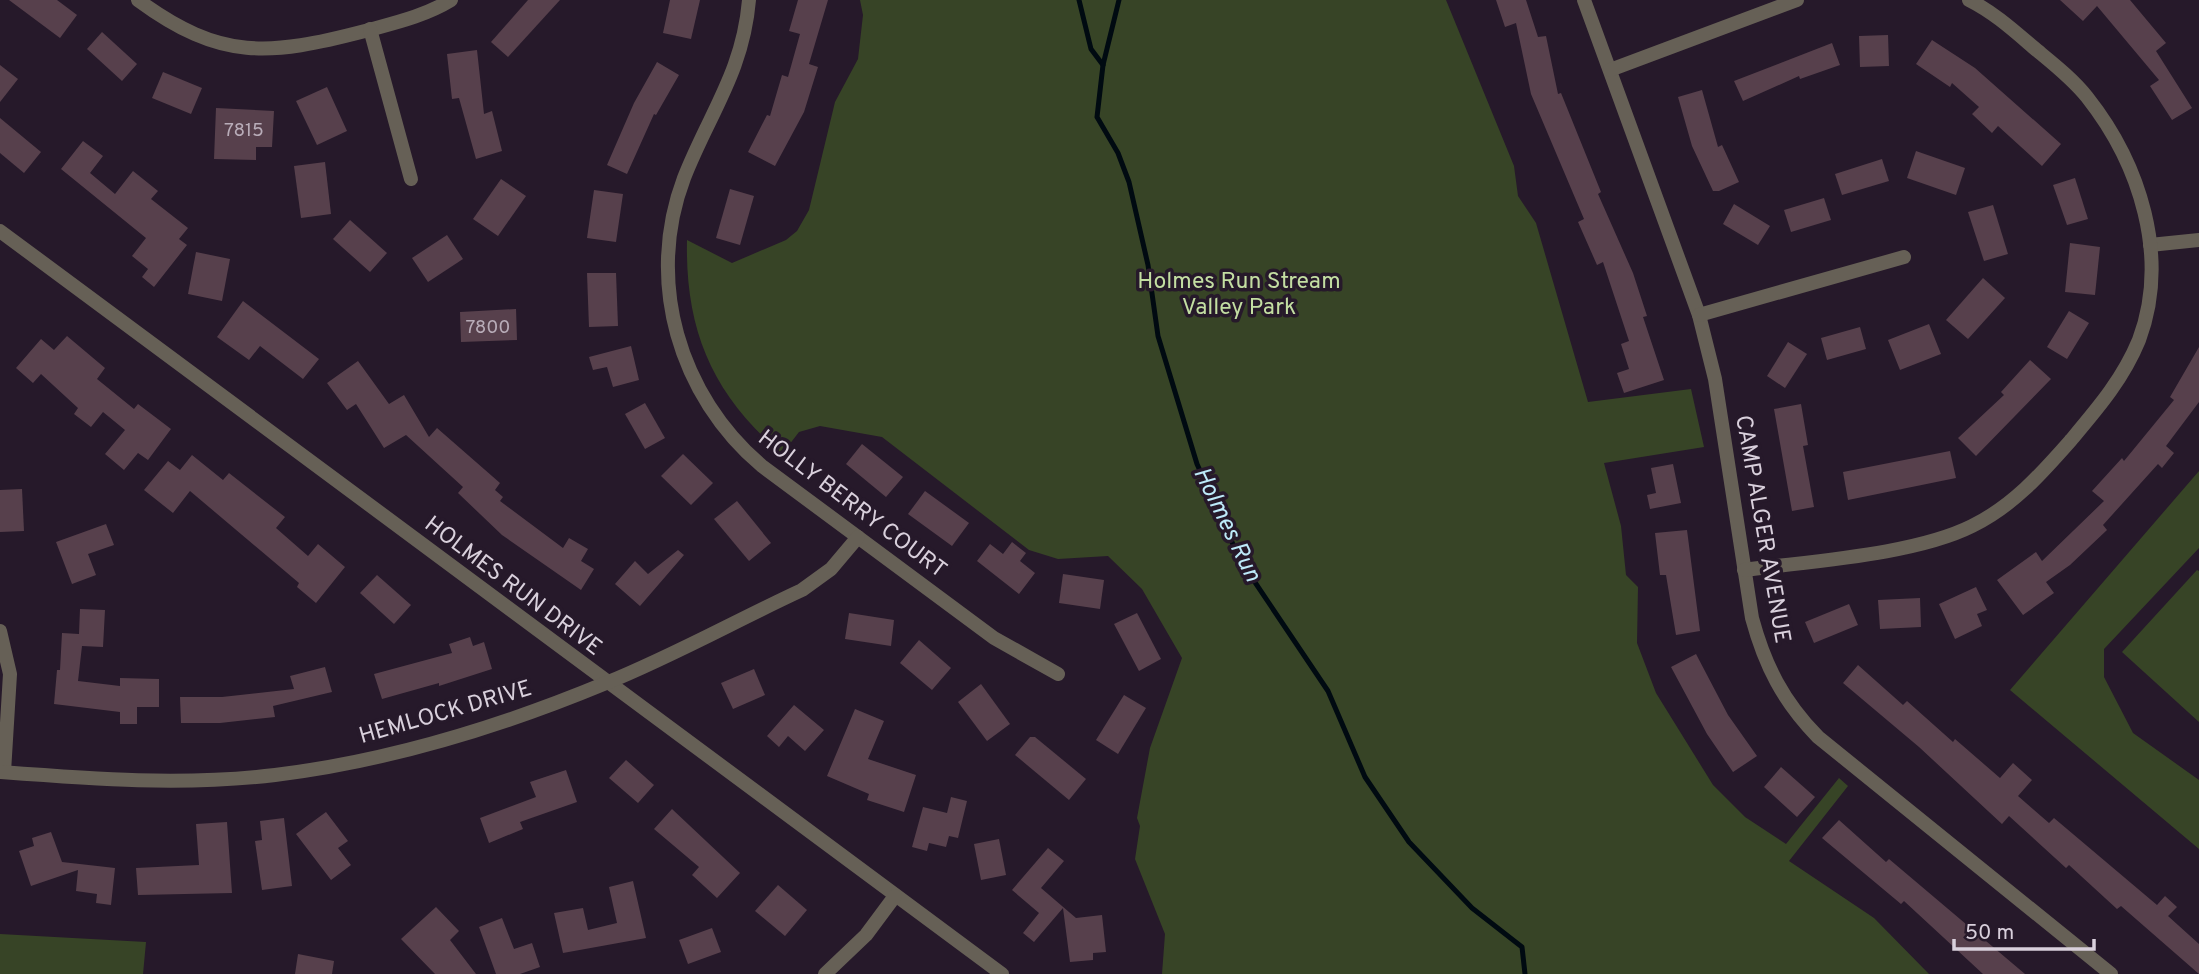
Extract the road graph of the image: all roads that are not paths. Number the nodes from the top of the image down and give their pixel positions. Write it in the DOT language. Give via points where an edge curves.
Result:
graph roads {
  1 [pos="138,0"];
  2 [pos="451,0"];
  3 [pos="749,0"];
  4 [pos="1584,0"];
  5 [pos="1797,0"];
  6 [pos="1969,0"];
  7 [pos="370,29"];
  8 [pos="1610,70"];
  9 [pos="411,179"];
  10 [pos="0,232"];
  11 [pos="2199,240"];
  12 [pos="2150,245"];
  13 [pos="1904,257"];
  14 [pos="1699,315"];
  15 [pos="858,537"];
  16 [pos="1744,570"];
  17 [pos="0,631"];
  18 [pos="1058,674"];
  19 [pos="608,682"];
  20 [pos="2,772"];
  21 [pos="895,896"];
  22 [pos="825,974"];
  23 [pos="1002,974"];
  24 [pos="2111,974"];
  1 -- 7 [label="street" via="181,29 233,47 292,48"];
  2 -- 7 [label="street" via="420,15"];
  3 -- 15 [label="street, HOLLY BERRY COURT" via="739,58 684,178 675,210 667,264 672,317 693,379 733,438"];
  4 -- 8 [label="street, CAMP ALGER AVENUE"];
  5 -- 8 [label="street"];
  6 -- 12 [label="street" via="1996,16 2085,95 2126,158 2146,216"];
  7 -- 9 [label="street"];
  8 -- 14 [label="street, CAMP ALGER AVENUE"];
  10 -- 19 [label="street, HOLMES RUN DRIVE"];
  11 -- 12 [label="street"];
  12 -- 16 [label="street" via="2148,306 2127,367 2108,396 2025,490 1999,511 1942,538"];
  13 -- 14 [label="street"];
  14 -- 16 [label="street, CAMP ALGER AVENUE" via="1715,379"];
  15 -- 18 [label="street, HOLLY BERRY COURT" via="993,638"];
  15 -- 19 [label="street, HEMLOCK DRIVE" via="831,569 802,590"];
  16 -- 24 [label="street, CAMP ALGER AVENUE" via="1762,654 1798,716"];
  17 -- 20 [label="street" via="10,674"];
  19 -- 20 [label="street, HEMLOCK DRIVE" via="454,738 297,772 181,780 95,780"];
  19 -- 21 [label="street, HOLMES RUN DRIVE"];
  21 -- 22 [label="street" via="866,934"];
  21 -- 23 [label="street, HOLMES RUN DRIVE"];
}
